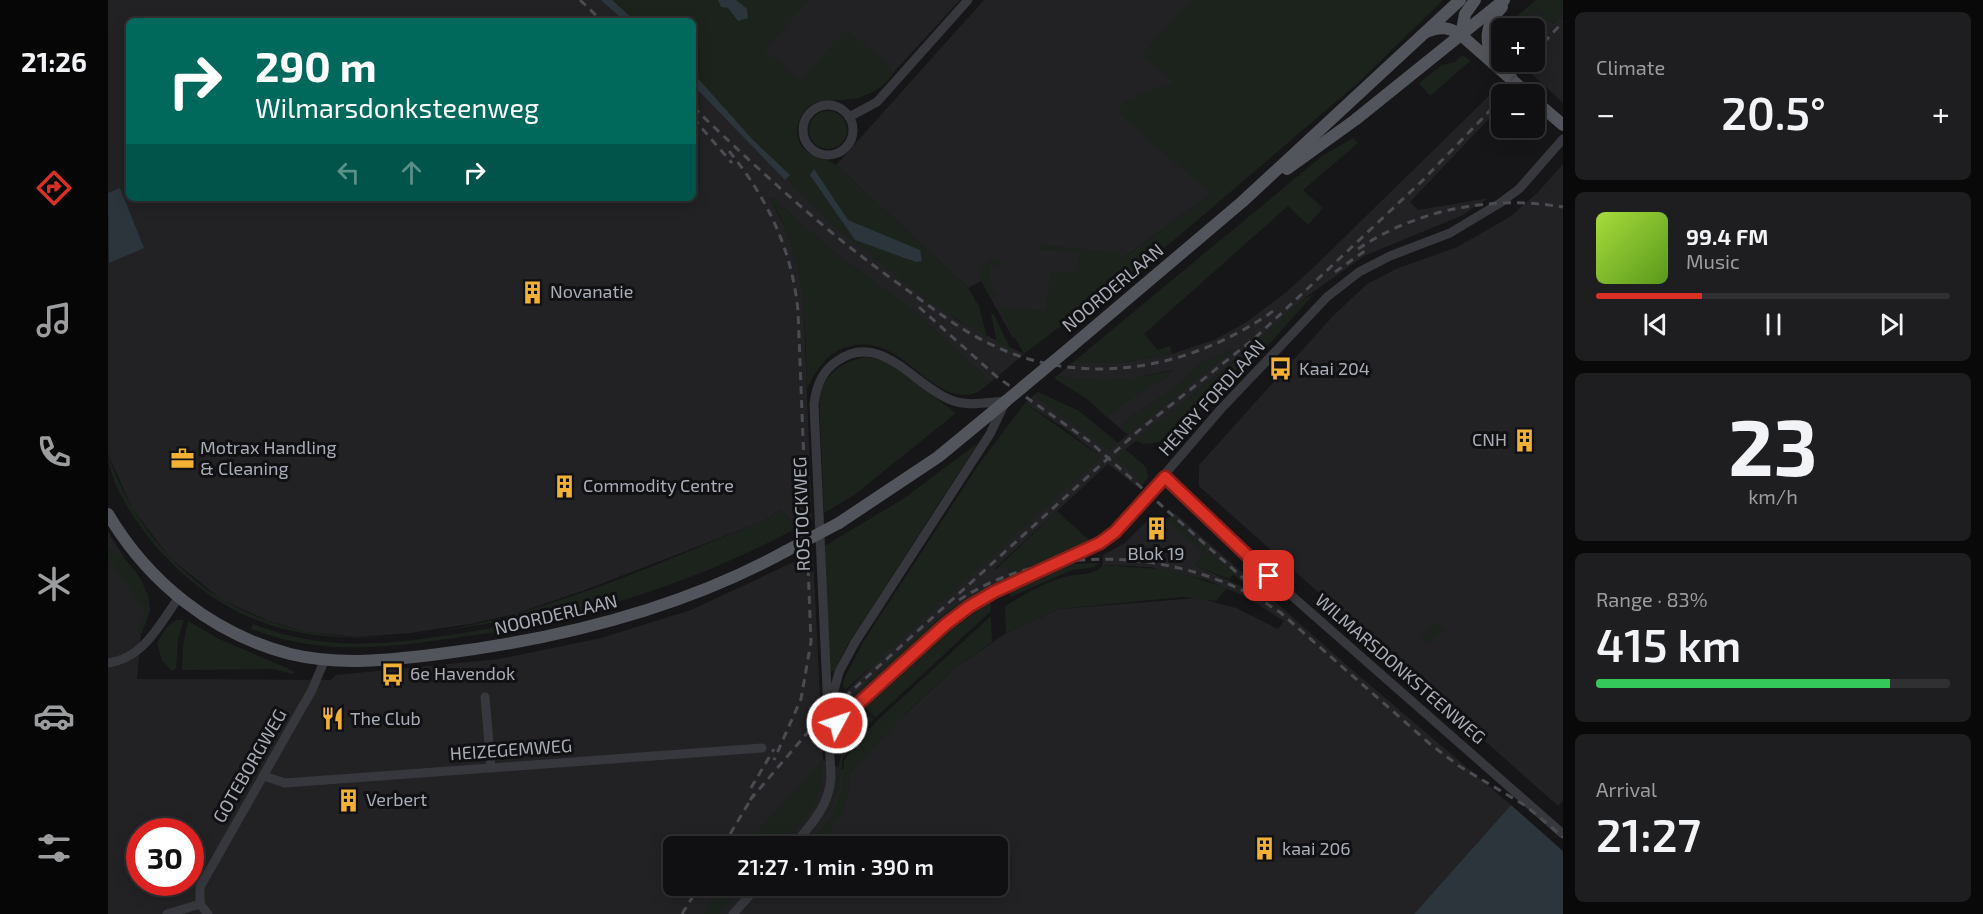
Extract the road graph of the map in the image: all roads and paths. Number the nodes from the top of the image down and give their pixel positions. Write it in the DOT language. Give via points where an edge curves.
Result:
graph roads {
  1 [pos="968,0"];
  2 [pos="1460,0"];
  3 [pos="1475,0"];
  4 [pos="1504,0"];
  5 [pos="1509,0"];
  6 [pos="1494,18"];
  7 [pos="1491,24"];
  8 [pos="1422,34"];
  9 [pos="1461,34"];
  10 [pos="1491,53"];
  11 [pos="1491,61"];
  12 [pos="1504,72"];
  13 [pos="1517,84"];
  14 [pos="1545,109"];
  15 [pos="849,117"];
  16 [pos="1563,125"];
  17 [pos="1563,139"];
  18 [pos="1242,202"];
  19 [pos="1006,401"];
  20 [pos="1165,477"];
  21 [pos="108,514"];
  22 [pos="179,597"];
  23 [pos="325,659"];
  24 [pos="108,663"];
  25 [pos="484,698"];
  26 [pos="830,706"];
  27 [pos="830,723"];
  28 [pos="762,747"];
  29 [pos="491,768"];
  30 [pos="264,776"];
  31 [pos="1563,834"];
  32 [pos="801,836"];
  33 [pos="749,896"];
  34 [pos="200,904"];
  35 [pos="167,914"];
  36 [pos="208,914"];
  37 [pos="733,914"];
  1 -- 15 [label="street" via="877,102"];
  2 -- 8 [label="main road, NOORDERLAAN"];
  3 -- 9 [label="main road" via="1465,14"];
  4 -- 9 [label="main road, NOORDERLAAN"];
  5 -- 6 [label="main road"];
  7 -- 10 [label="main road" via="1486,34"];
  8 -- 9 [label="main road" via="1441,27"];
  8 -- 18 [label="main road, NOORDERLAAN"];
  9 -- 11 [label="main road"];
  9 -- 18 [label="main road, NOORDERLAAN" via="1355,120"];
  12 -- 13 [label="main road"];
  14 -- 16 [label="main road"];
  15 -- 15 [label="street" via="837,106 820,106 804,124 805,140 817,152 840,151 851,140"];
  17 -- 20 [label="street, HENRY FORDLAAN" via="1504,200 1450,233 1359,272 1327,297 1205,428"];
  18 -- 19 [label="main road, NOORDERLAAN, bridge"];
  19 -- 23 [label="main road, NOORDERLAAN, bridge" via="938,457 839,524 681,599 620,620 496,647 388,661"];
  19 -- 26 [label="street, NOORDERLAAN" via="990,434 854,644 839,672"];
  19 -- 26 [label="street, ROSTOCKWEG" via="969,404 947,399 897,363 865,352 841,358 820,379 814,404 826,700"];
  20 -- 27 [label="street, HENRY FORDLAAN" via="1115,532 970,606 843,719"];
  20 -- 31 [label="street, WILMARSDONKSTEENWEG" via="1228,540"];
  21 -- 22 [label="main road, NOORDERLAAN" via="140,562"];
  22 -- 23 [label="main road, NOORDERLAAN" via="211,621 244,638 292,654"];
  22 -- 24 [label="street" via="144,646 132,656"];
  23 -- 30 [label="street, GOTEBORGWEG"];
  25 -- 29 [label="street"];
  26 -- 27 [label="street, ROSTOCKWEG"];
  27 -- 32 [label="street, ROSTOCKWEG" via="830,790 821,811"];
  28 -- 29 [label="street, HEIZEGEMWEG"];
  29 -- 30 [label="street, HEIZEGEMWEG" via="285,783"];
  30 -- 34 [label="street, GOTEBORGWEG" via="200,887"];
  33 -- 37 [label="street"];
  34 -- 35 [label="street"];
  34 -- 36 [label="street"];
}
